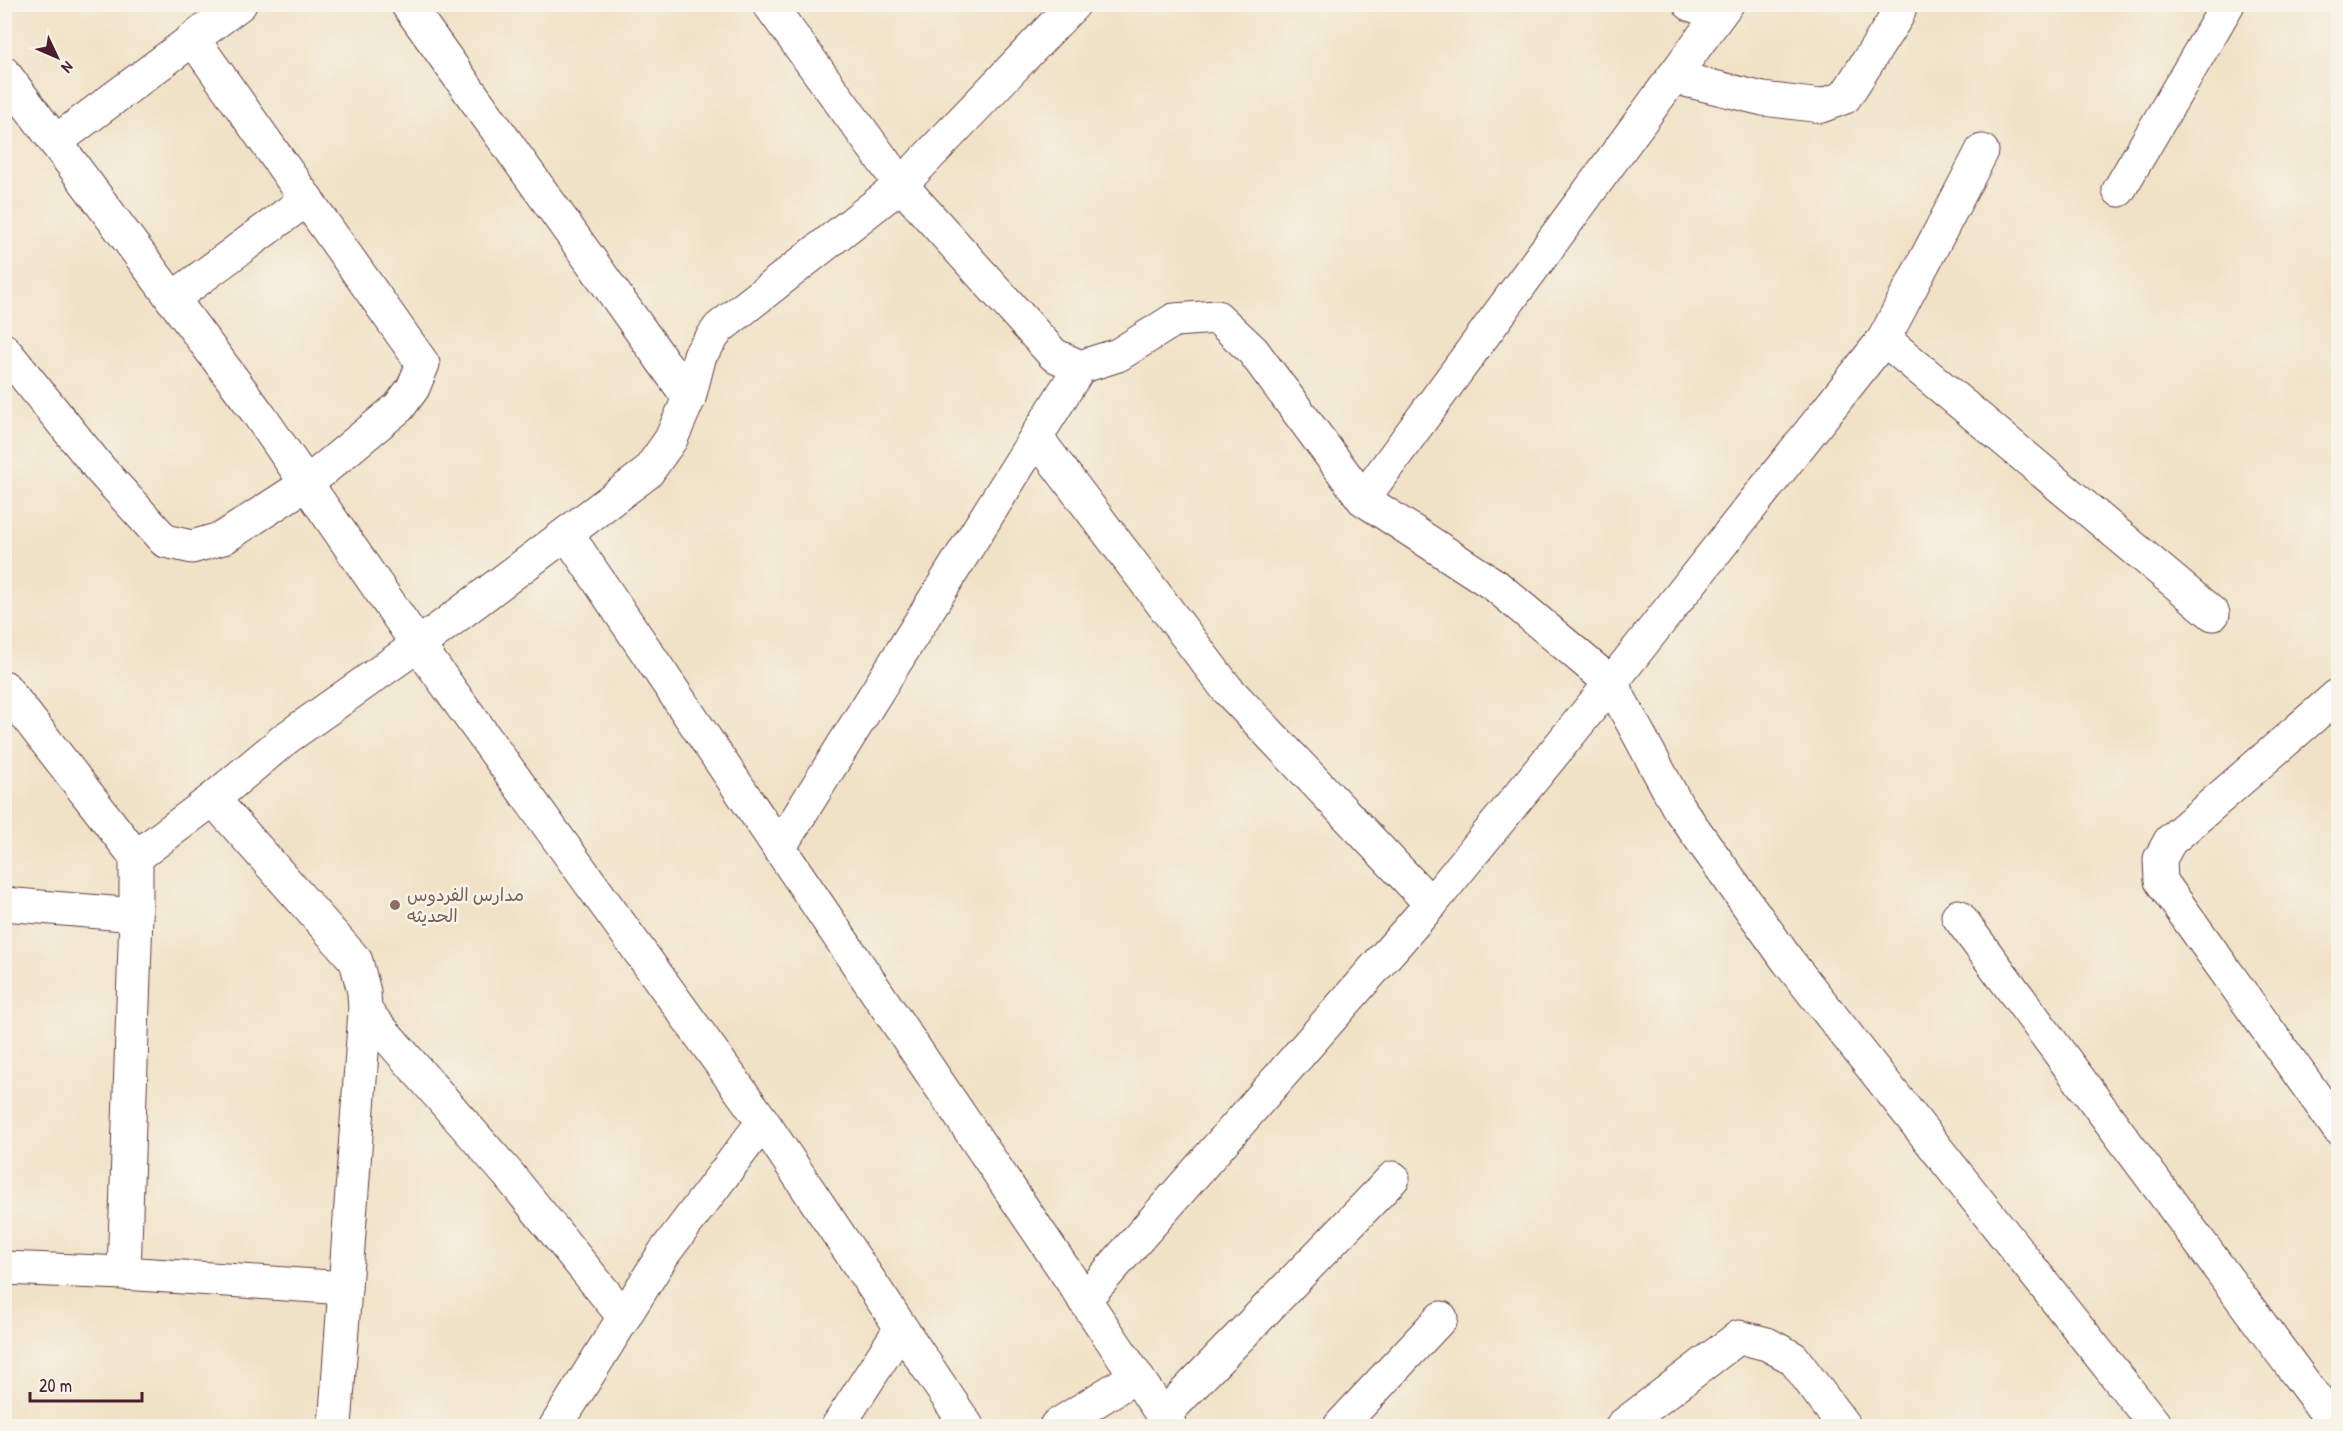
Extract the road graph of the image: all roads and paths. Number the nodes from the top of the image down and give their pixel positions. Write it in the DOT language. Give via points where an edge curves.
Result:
graph roads {
  1 [pos="240,4"];
  2 [pos="407,4"];
  3 [pos="769,4"];
  4 [pos="1074,4"];
  5 [pos="1690,4"];
  6 [pos="1901,4"];
  7 [pos="2228,4"];
  8 [pos="1726,5"];
  9 [pos="193,39"];
  10 [pos="4,73"];
  11 [pos="1673,77"];
  12 [pos="55,142"];
  13 [pos="1982,151"];
  14 [pos="901,185"];
  15 [pos="2119,190"];
  16 [pos="306,199"];
  17 [pos="172,299"];
  18 [pos="1884,339"];
  19 [pos="4,350"];
  20 [pos="1080,367"];
  21 [pos="689,398"];
  22 [pos="1036,437"];
  23 [pos="306,484"];
  24 [pos="1363,499"];
  25 [pos="567,534"];
  26 [pos="2213,614"];
  27 [pos="418,645"];
  28 [pos="1611,683"];
  29 [pos="4,687"];
  30 [pos="2338,695"];
  31 [pos="213,799"];
  32 [pos="779,848"];
  33 [pos="136,856"];
  34 [pos="4,904"];
  35 [pos="1431,904"];
  36 [pos="136,915"];
  37 [pos="1958,916"];
  38 [pos="365,1011"];
  39 [pos="763,1122"];
  40 [pos="2338,1128"];
  41 [pos="1392,1178"];
  42 [pos="4,1268"];
  43 [pos="124,1273"];
  44 [pos="345,1288"];
  45 [pos="1084,1300"];
  46 [pos="624,1317"];
  47 [pos="1442,1318"];
  48 [pos="902,1328"];
  49 [pos="1136,1376"];
  50 [pos="1166,1421"];
  51 [pos="335,1426"];
  52 [pos="556,1426"];
  53 [pos="838,1426"];
  54 [pos="967,1426"];
  55 [pos="1056,1426"];
  56 [pos="1340,1426"];
  57 [pos="1622,1426"];
  58 [pos="1844,1426"];
  59 [pos="2156,1426"];
  60 [pos="2336,1426"];
  1 -- 9 [label="street"];
  2 -- 21 [label="street"];
  3 -- 14 [label="street"];
  4 -- 14 [label="street"];
  5 -- 8 [label="street" via="1706,10"];
  6 -- 11 [label="street" via="1845,98 1821,106 1763,99"];
  7 -- 15 [label="street"];
  8 -- 11 [label="street"];
  9 -- 12 [label="street"];
  9 -- 16 [label="street"];
  10 -- 12 [label="street"];
  11 -- 24 [label="street"];
  12 -- 17 [label="street"];
  13 -- 18 [label="street"];
  14 -- 20 [label="street" via="1054,355"];
  14 -- 21 [label="street" via="719,328 700,355"];
  16 -- 17 [label="street"];
  16 -- 23 [label="street" via="423,364 399,407"];
  17 -- 23 [label="street"];
  18 -- 26 [label="street"];
  18 -- 28 [label="street"];
  19 -- 23 [label="street" via="100,469 165,541 192,547 223,538"];
  20 -- 22 [label="street"];
  20 -- 24 [label="street" via="1119,355 1174,320 1217,316 1253,351"];
  21 -- 25 [label="street" via="671,439 646,473"];
  22 -- 32 [label="street"];
  22 -- 35 [label="street" via="1227,689"];
  23 -- 27 [label="street"];
  24 -- 28 [label="street" via="1496,586"];
  25 -- 27 [label="street"];
  25 -- 32 [label="street"];
  27 -- 31 [label="street" via="285,739"];
  27 -- 39 [label="street"];
  28 -- 35 [label="street"];
  28 -- 59 [label="street" via="1678,807 1788,961"];
  29 -- 33 [label="street"];
  30 -- 40 [label="street" via="2170,841 2160,859 2161,881"];
  31 -- 33 [label="street"];
  31 -- 38 [label="street" via="356,961"];
  32 -- 45 [label="street"];
  33 -- 36 [label="street"];
  34 -- 36 [label="street"];
  35 -- 45 [label="street"];
  36 -- 43 [label="street"];
  37 -- 60 [label="street"];
  38 -- 44 [label="street"];
  38 -- 46 [label="street" via="508,1174"];
  39 -- 46 [label="street" via="664,1253"];
  39 -- 48 [label="street"];
  41 -- 50 [label="street"];
  42 -- 43 [label="street"];
  43 -- 44 [label="street"];
  44 -- 51 [label="street"];
  45 -- 49 [label="street"];
  46 -- 52 [label="street"];
  47 -- 56 [label="street"];
  48 -- 53 [label="street"];
  48 -- 54 [label="street"];
  49 -- 50 [label="street"];
  49 -- 55 [label="street"];
  57 -- 58 [label="street" via="1739,1337 1767,1344 1793,1358"];
}
